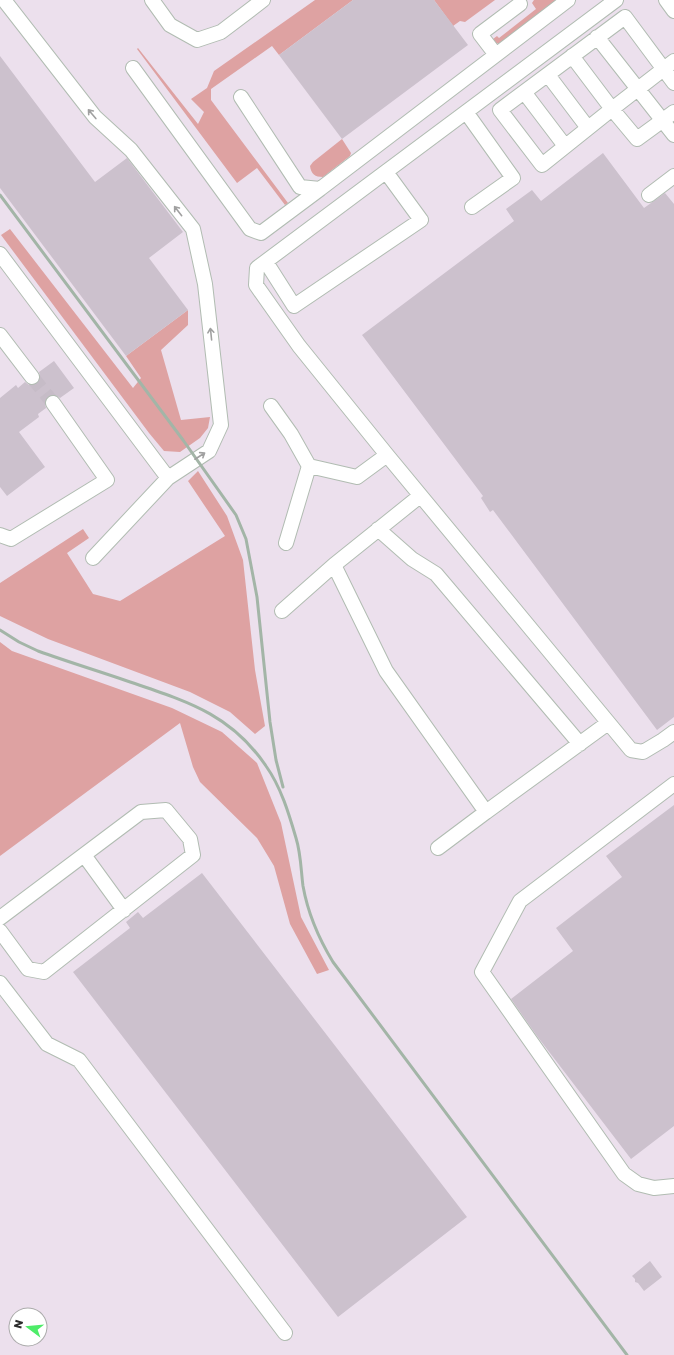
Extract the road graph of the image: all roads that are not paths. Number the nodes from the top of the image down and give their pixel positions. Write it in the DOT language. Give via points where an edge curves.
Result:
graph roads {
  1 [pos="4,0"];
  2 [pos="152,0"];
  3 [pos="263,0"];
  4 [pos="568,0"];
  5 [pos="616,0"];
  6 [pos="666,0"];
  7 [pos="520,4"];
  8 [pos="674,11"];
  9 [pos="597,37"];
  10 [pos="496,55"];
  11 [pos="572,56"];
  12 [pos="669,65"];
  13 [pos="133,68"];
  14 [pos="548,75"];
  15 [pos="674,83"];
  16 [pos="638,89"];
  17 [pos="524,92"];
  18 [pos="241,97"];
  19 [pos="612,109"];
  20 [pos="466,112"];
  21 [pos="674,112"];
  22 [pos="662,120"];
  23 [pos="588,128"];
  24 [pos="674,135"];
  25 [pos="565,146"];
  26 [pos="386,172"];
  27 [pos="674,176"];
  28 [pos="320,188"];
  29 [pos="649,195"];
  30 [pos="472,207"];
  31 [pos="0,254"];
  32 [pos="266,262"];
  33 [pos="0,335"];
  34 [pos="32,377"];
  35 [pos="53,403"];
  36 [pos="271,406"];
  37 [pos="387,455"];
  38 [pos="309,466"];
  39 [pos="168,478"];
  40 [pos="420,496"];
  41 [pos="378,529"];
  42 [pos="0,535"];
  43 [pos="286,543"];
  44 [pos="93,558"];
  45 [pos="334,565"];
  46 [pos="282,611"];
  47 [pos="608,722"];
  48 [pos="674,732"];
  49 [pos="580,744"];
  50 [pos="674,784"];
  51 [pos="486,812"];
  52 [pos="438,848"];
  53 [pos="84,855"];
  54 [pos="124,910"];
  55 [pos="0,918"];
  56 [pos="0,931"];
  57 [pos="0,983"];
  58 [pos="674,1186"];
  59 [pos="285,1333"];
  39 -- 1 [label="street, one-way" via="209,450 221,425 205,284 193,229 131,150 95,117"];
  2 -- 3 [label="street" via="170,25 197,40 221,32"];
  4 -- 10 [label="street"];
  5 -- 20 [label="street"];
  6 -- 8 [label="street"];
  7 -- 10 [label="street" via="480,34"];
  9 -- 11 [label="street"];
  9 -- 12 [label="street" via="625,17"];
  9 -- 16 [label="street"];
  10 -- 28 [label="street"];
  11 -- 14 [label="street"];
  11 -- 19 [label="street"];
  12 -- 15 [label="street"];
  12 -- 16 [label="street"];
  13 -- 28 [label="street" via="250,229 261,233"];
  14 -- 17 [label="street"];
  14 -- 23 [label="street"];
  16 -- 19 [label="street"];
  16 -- 22 [label="street"];
  17 -- 25 [label="street"];
  17 -- 25 [label="street" via="500,110 542,164"];
  18 -- 28 [label="street" via="300,187"];
  19 -- 22 [label="street" via="637,139"];
  19 -- 23 [label="street"];
  20 -- 26 [label="street"];
  20 -- 30 [label="street" via="513,178"];
  21 -- 22 [label="street"];
  22 -- 24 [label="street"];
  23 -- 25 [label="street"];
  26 -- 32 [label="street"];
  26 -- 32 [label="street" via="421,220 294,306"];
  27 -- 29 [label="street"];
  31 -- 39 [label="street"];
  32 -- 37 [label="street" via="257,268 256,285 299,346"];
  33 -- 34 [label="street"];
  35 -- 42 [label="street" via="107,480 11,539"];
  36 -- 38 [label="street"];
  37 -- 38 [label="street" via="357,477"];
  37 -- 40 [label="street"];
  38 -- 43 [label="street"];
  39 -- 44 [label="street"];
  40 -- 41 [label="street"];
  40 -- 47 [label="street"];
  41 -- 45 [label="street"];
  41 -- 49 [label="street" via="412,559 436,574"];
  45 -- 46 [label="street"];
  45 -- 51 [label="street" via="386,671"];
  47 -- 48 [label="street" via="631,750 643,752"];
  47 -- 49 [label="street"];
  49 -- 51 [label="street"];
  50 -- 58 [label="street" via="520,901 482,972 624,1174 638,1184 654,1188"];
  51 -- 52 [label="street"];
  53 -- 54 [label="street"];
  53 -- 54 [label="street" via="141,812 166,810 190,838 192,856"];
  53 -- 55 [label="street"];
  54 -- 56 [label="street" via="44,972 28,969"];
  57 -- 59 [label="street" via="47,1044 78,1060"];
}
